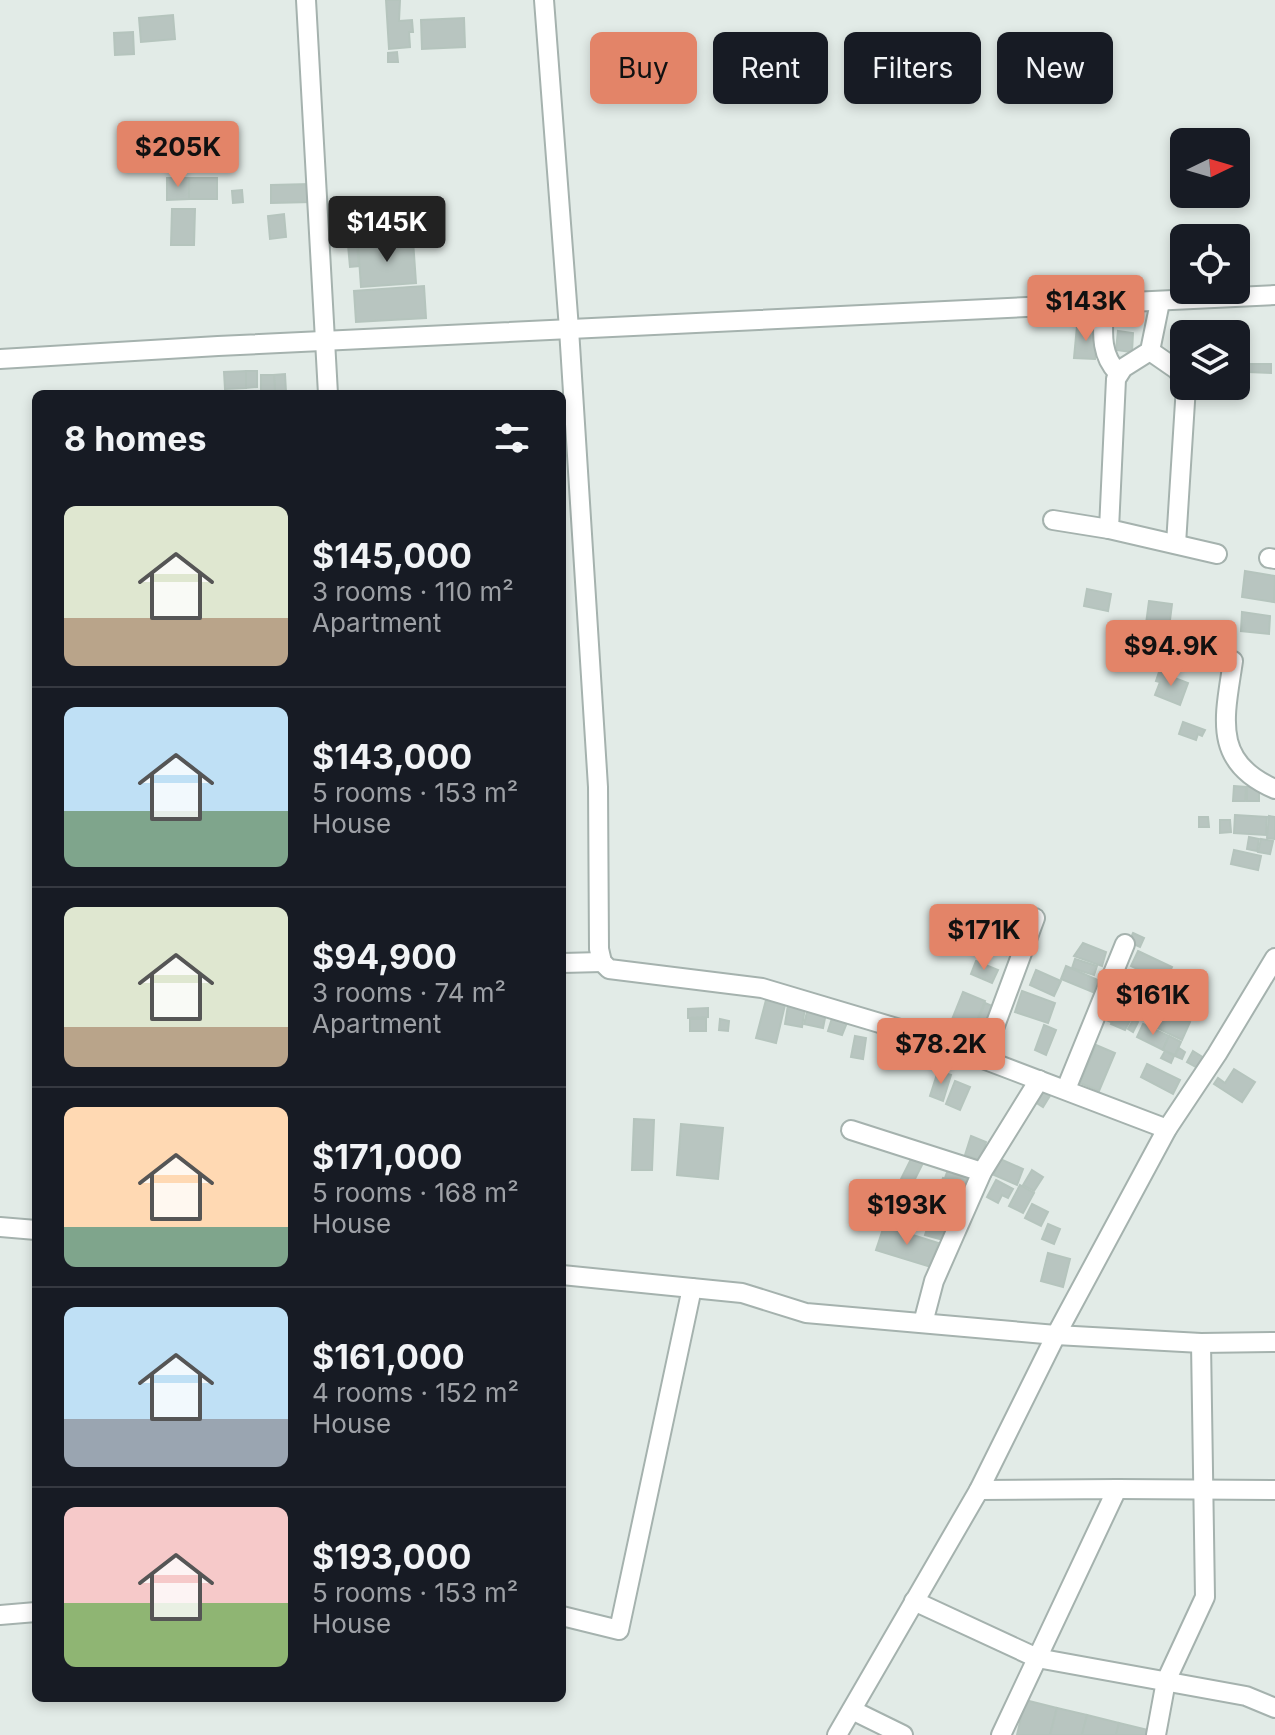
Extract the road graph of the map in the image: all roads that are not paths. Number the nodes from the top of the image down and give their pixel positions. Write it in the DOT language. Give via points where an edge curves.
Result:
graph roads {
  1 [pos="306,0"];
  2 [pos="544,0"];
  3 [pos="1275,295"];
  4 [pos="1160,302"];
  5 [pos="1104,305"];
  6 [pos="569,329"];
  7 [pos="326,342"];
  8 [pos="1150,351"];
  9 [pos="0,359"];
  10 [pos="1170,365"];
  11 [pos="1118,373"];
  12 [pos="328,390"];
  13 [pos="1185,400"];
  14 [pos="1053,520"];
  15 [pos="1109,529"];
  16 [pos="1176,544"];
  17 [pos="1217,554"];
  18 [pos="1233,661"];
  19 [pos="1275,789"];
  20 [pos="1035,918"];
  21 [pos="1125,944"];
  22 [pos="1275,958"];
  23 [pos="602,962"];
  24 [pos="566,963"];
  25 [pos="983,1058"];
  26 [pos="1039,1080"];
  27 [pos="1066,1089"];
  28 [pos="1167,1129"];
  29 [pos="851,1130"];
  30 [pos="982,1172"];
  31 [pos="0,1227"];
  32 [pos="32,1230"];
  33 [pos="566,1275"];
  34 [pos="692,1288"];
  35 [pos="923,1323"];
  36 [pos="1056,1335"];
  37 [pos="1275,1342"];
  38 [pos="1201,1343"];
  39 [pos="1117,1489"];
  40 [pos="1203,1489"];
  41 [pos="979,1490"];
  42 [pos="1275,1490"];
  43 [pos="914,1601"];
  44 [pos="32,1612"];
  45 [pos="0,1615"];
  46 [pos="566,1617"];
  47 [pos="1037,1658"];
  48 [pos="1166,1681"];
  49 [pos="1275,1708"];
  50 [pos="852,1710"];
  51 [pos="837,1735"];
  52 [pos="903,1735"];
  53 [pos="1001,1735"];
  54 [pos="1156,1735"];
  1 -- 7 [label="street"];
  2 -- 6 [label="street"];
  3 -- 4 [label="street"];
  4 -- 5 [label="street"];
  4 -- 8 [label="street"];
  5 -- 6 [label="street"];
  5 -- 11 [label="street" via="1102,342"];
  6 -- 7 [label="street"];
  6 -- 23 [label="street" via="598,787"];
  7 -- 9 [label="street"];
  7 -- 12 [label="street"];
  8 -- 10 [label="street"];
  8 -- 11 [label="street"];
  11 -- 15 [label="street"];
  13 -- 16 [label="street"];
  14 -- 15 [label="street"];
  15 -- 16 [label="street"];
  16 -- 17 [label="street"];
  18 -- 19 [label="street" via="1225,736 1247,773"];
  20 -- 25 [label="street"];
  21 -- 27 [label="street"];
  22 -- 28 [label="street"];
  23 -- 24 [label="street"];
  23 -- 25 [label="street" via="609,969 762,988"];
  25 -- 26 [label="street"];
  26 -- 27 [label="street"];
  26 -- 30 [label="street"];
  27 -- 28 [label="street"];
  28 -- 36 [label="street"];
  29 -- 30 [label="street"];
  30 -- 35 [label="street" via="934,1281"];
  31 -- 32 [label="street"];
  33 -- 34 [label="street"];
  34 -- 35 [label="street" via="742,1293 806,1313"];
  34 -- 46 [label="street" via="619,1630"];
  35 -- 36 [label="street"];
  36 -- 38 [label="street"];
  36 -- 41 [label="street"];
  37 -- 38 [label="street"];
  38 -- 40 [label="street"];
  39 -- 40 [label="street"];
  39 -- 41 [label="street"];
  39 -- 47 [label="street"];
  40 -- 42 [label="street"];
  40 -- 48 [label="street" via="1205,1597"];
  41 -- 43 [label="street"];
  43 -- 47 [label="street"];
  43 -- 50 [label="street"];
  44 -- 45 [label="street"];
  47 -- 48 [label="street"];
  47 -- 53 [label="street"];
  48 -- 49 [label="street" via="1246,1696"];
  48 -- 54 [label="street"];
  50 -- 51 [label="street"];
  50 -- 52 [label="street"];
}
